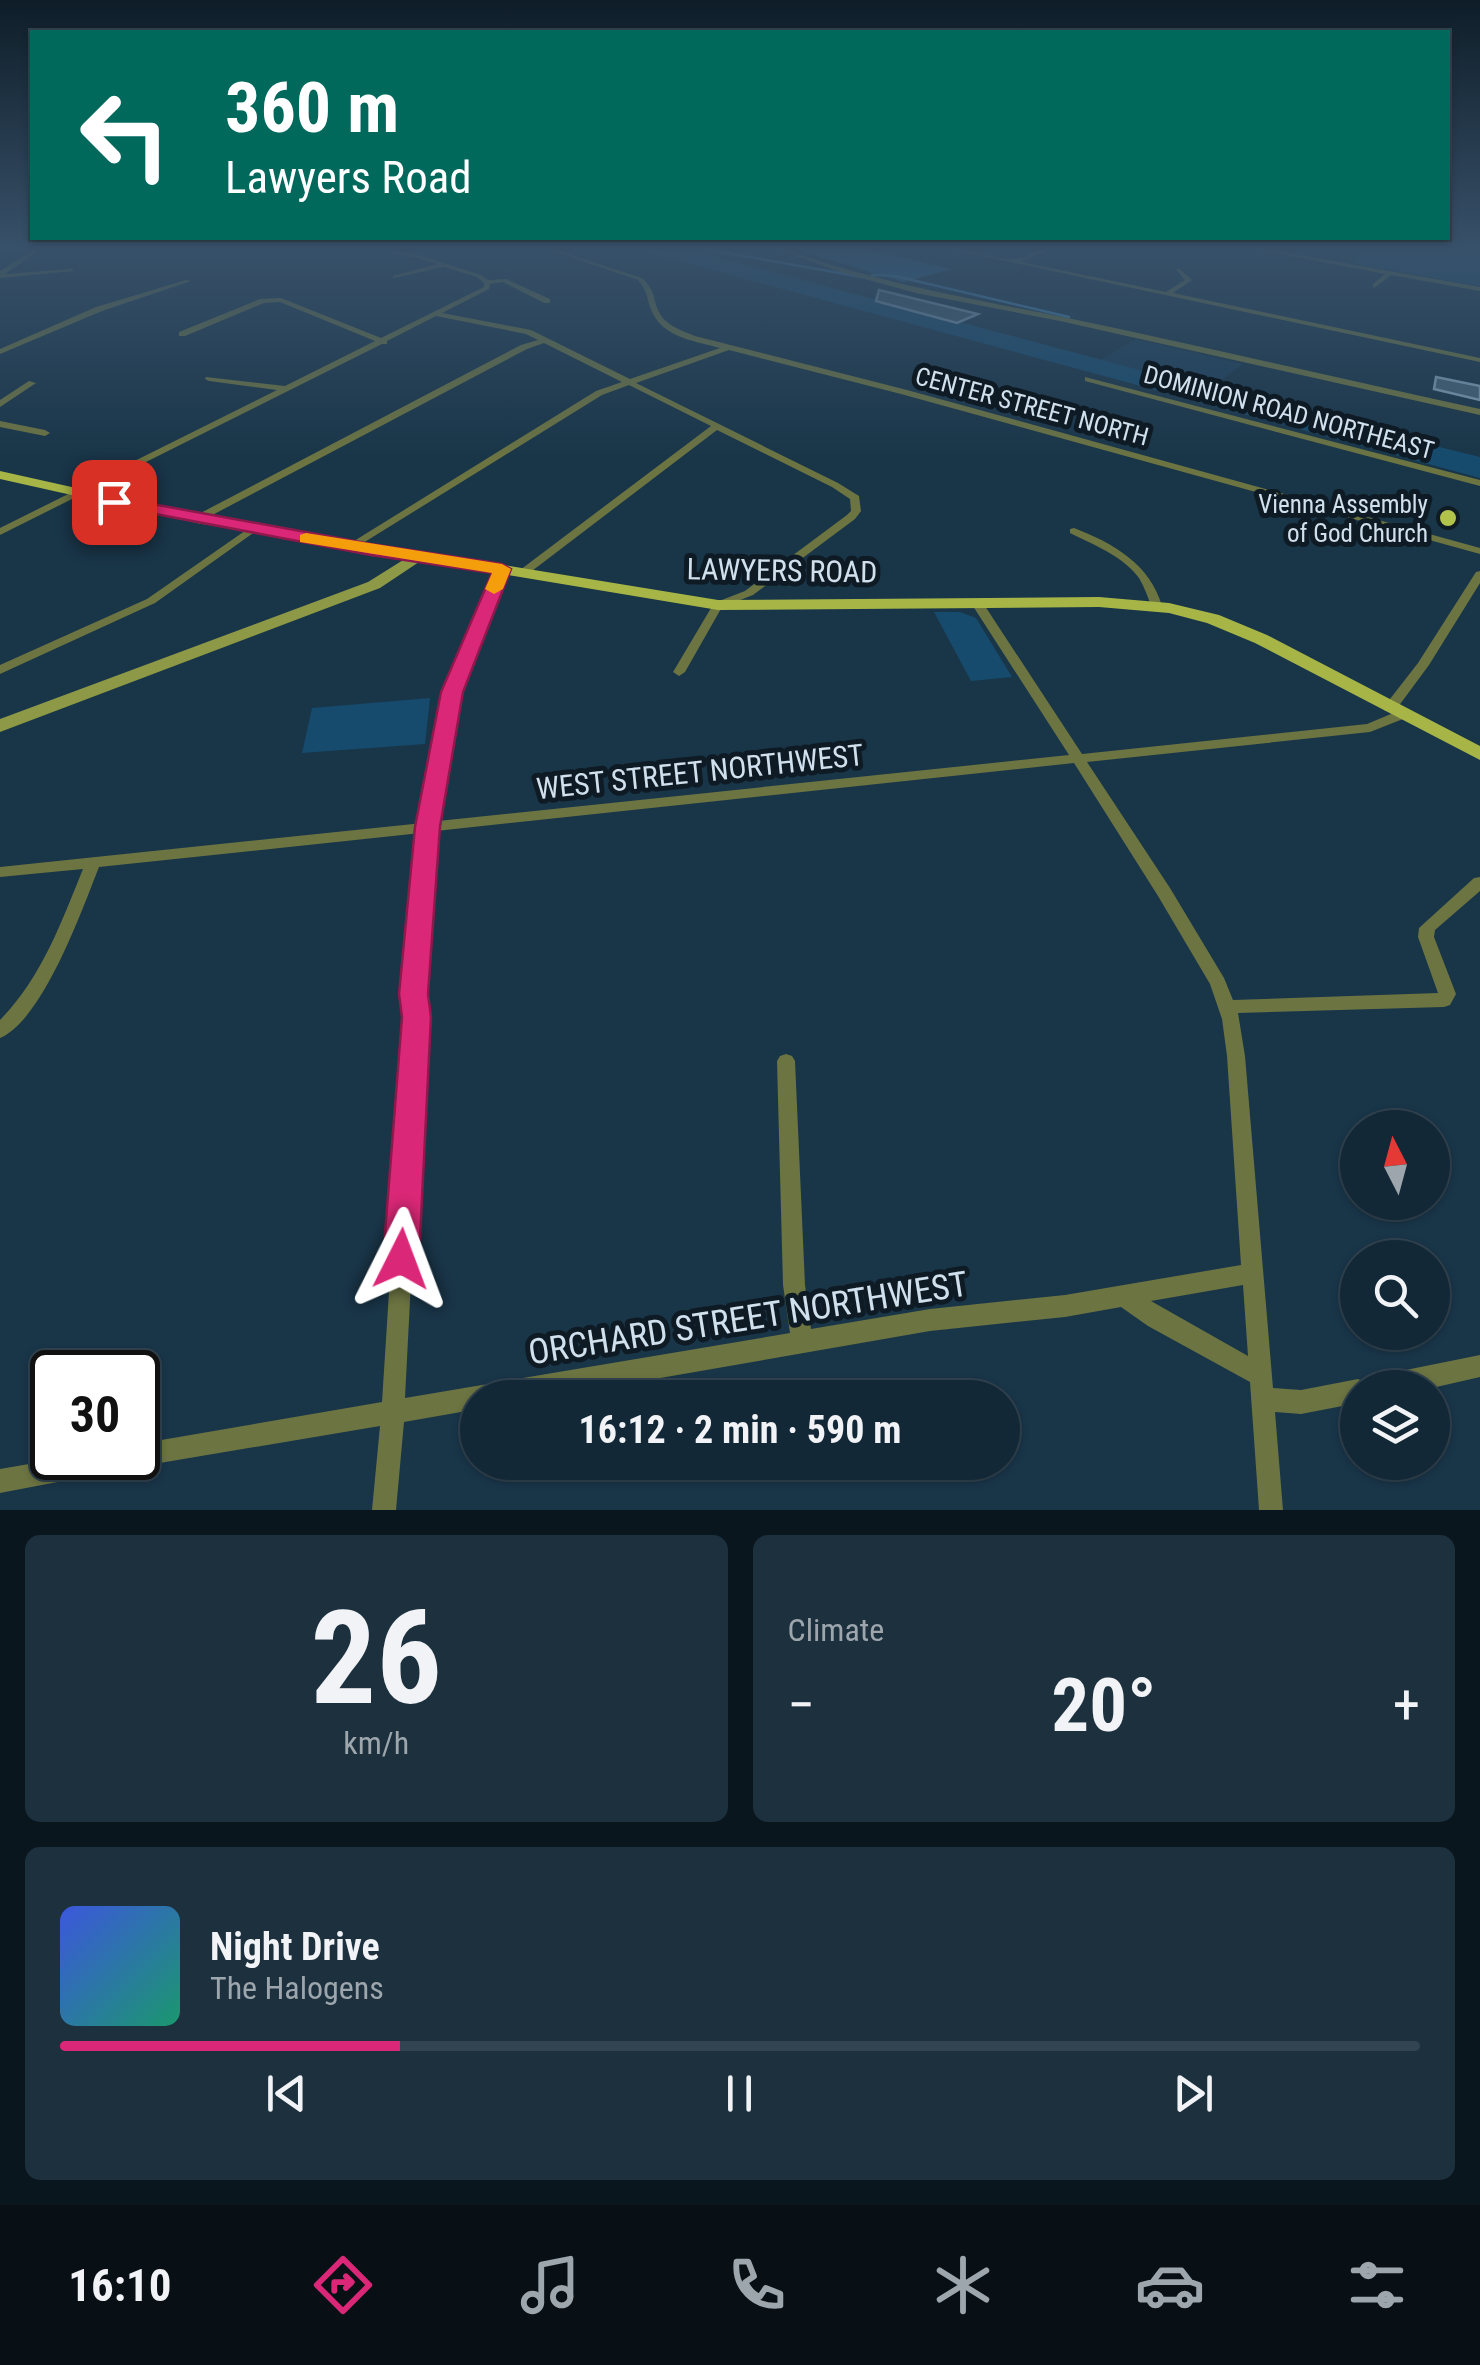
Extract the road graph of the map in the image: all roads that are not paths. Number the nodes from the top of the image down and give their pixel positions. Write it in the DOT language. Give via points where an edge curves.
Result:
graph roads {
  1 [pos="75,318"];
  2 [pos="221,318"];
  3 [pos="330,318"];
  4 [pos="433,318"];
  5 [pos="461,318"];
  6 [pos="658,318"];
  7 [pos="1056,318"];
  8 [pos="1287,318"];
  9 [pos="182,334"];
  10 [pos="545,340"];
  11 [pos="384,342"];
  12 [pos="730,346"];
  13 [pos="0,352"];
  14 [pos="1480,360"];
  15 [pos="209,379"];
  16 [pos="1088,379"];
  17 [pos="628,381"];
  18 [pos="32,383"];
  19 [pos="288,389"];
  20 [pos="0,404"];
  21 [pos="1480,412"];
  22 [pos="0,424"];
  23 [pos="717,426"];
  24 [pos="45,433"];
  25 [pos="0,475"];
  26 [pos="1480,483"];
  27 [pos="78,492"];
  28 [pos="198,520"];
  29 [pos="252,529"];
  30 [pos="1074,531"];
  31 [pos="0,532"];
  32 [pos="352,546"];
  33 [pos="1480,551"];
  34 [pos="416,557"];
  35 [pos="502,569"];
  36 [pos="524,572"];
  37 [pos="1480,574"];
  38 [pos="978,603"];
  39 [pos="718,605"];
  40 [pos="1156,606"];
  41 [pos="0,670"];
  42 [pos="679,672"];
  43 [pos="1397,711"];
  44 [pos="0,726"];
  45 [pos="1480,754"];
  46 [pos="1077,761"];
  47 [pos="428,827"];
  48 [pos="93,862"];
  49 [pos="0,872"];
  50 [pos="1480,882"];
  51 [pos="1228,1007"];
  52 [pos="0,1032"];
  53 [pos="786,1062"];
  54 [pos="1252,1272"];
  55 [pos="1123,1295"];
  56 [pos="802,1342"];
  57 [pos="1480,1366"];
  58 [pos="1450,1372"];
  59 [pos="1260,1374"];
  60 [pos="1340,1394"];
  61 [pos="1261,1399"];
  62 [pos="393,1413"];
  63 [pos="160,1452"];
  64 [pos="30,1476"];
  65 [pos="0,1481"];
  66 [pos="384,1510"];
  67 [pos="1271,1510"];
  1 -- 13 [label="street"];
  2 -- 9 [label="street"];
  3 -- 11 [label="street"];
  4 -- 11 [label="street"];
  5 -- 10 [label="street"];
  6 -- 12 [label="street, CENTER STREET NORTH" via="692,338"];
  7 -- 21 [label="street"];
  8 -- 14 [label="street"];
  10 -- 17 [label="street"];
  10 -- 28 [label="street"];
  11 -- 19 [label="street"];
  12 -- 17 [label="street"];
  12 -- 33 [label="street, CENTER STREET NORTH"];
  15 -- 19 [label="street"];
  16 -- 26 [label="street, DOMINION ROAD NORTHEAST"];
  17 -- 23 [label="street"];
  17 -- 32 [label="street"];
  18 -- 20 [label="street"];
  19 -- 27 [label="street"];
  22 -- 24 [label="street"];
  23 -- 36 [label="street"];
  23 -- 39 [label="street" via="835,484 857,504 851,517 749,593"];
  25 -- 27 [label="main road, LAWYERS ROAD"];
  27 -- 28 [label="main road, LAWYERS ROAD"];
  27 -- 31 [label="street"];
  28 -- 29 [label="main road, LAWYERS ROAD"];
  29 -- 32 [label="main road, LAWYERS ROAD"];
  29 -- 41 [label="street" via="151,601"];
  30 -- 40 [label="street" via="1136,566"];
  32 -- 34 [label="main road, LAWYERS ROAD"];
  34 -- 35 [label="main road, LAWYERS ROAD"];
  34 -- 44 [label="main road" via="374,585"];
  35 -- 36 [label="main road, LAWYERS ROAD"];
  35 -- 47 [label="street" via="452,692"];
  36 -- 39 [label="main road, LAWYERS ROAD"];
  37 -- 43 [label="street"];
  38 -- 39 [label="main road, LAWYERS ROAD"];
  38 -- 40 [label="main road, LAWYERS ROAD"];
  38 -- 46 [label="street"];
  39 -- 42 [label="street"];
  40 -- 43 [label="main road, LAWYERS ROAD" via="1232,626"];
  43 -- 45 [label="main road, LAWYERS ROAD"];
  43 -- 46 [label="street, WEST STREET NORTHWEST" via="1370,728"];
  46 -- 47 [label="street, WEST STREET NORTHWEST"];
  46 -- 51 [label="street" via="1164,892"];
  47 -- 48 [label="street, WEST STREET NORTHWEST"];
  47 -- 62 [label="street"];
  48 -- 49 [label="street, WEST STREET NORTHWEST"];
  48 -- 52 [label="street" via="52,966"];
  50 -- 51 [label="street" via="1428,928 1444,1000"];
  51 -- 54 [label="street"];
  53 -- 56 [label="street"];
  54 -- 55 [label="street, ORCHARD STREET NORTHWEST"];
  54 -- 59 [label="street"];
  55 -- 56 [label="street, ORCHARD STREET NORTHWEST"];
  55 -- 59 [label="street"];
  56 -- 62 [label="street, ORCHARD STREET NORTHWEST"];
  57 -- 58 [label="street"];
  59 -- 61 [label="street"];
  60 -- 61 [label="street" via="1301,1402"];
  61 -- 67 [label="street"];
  62 -- 63 [label="street, ORCHARD STREET NORTHWEST"];
  62 -- 66 [label="street"];
  64 -- 65 [label="street"];
}
